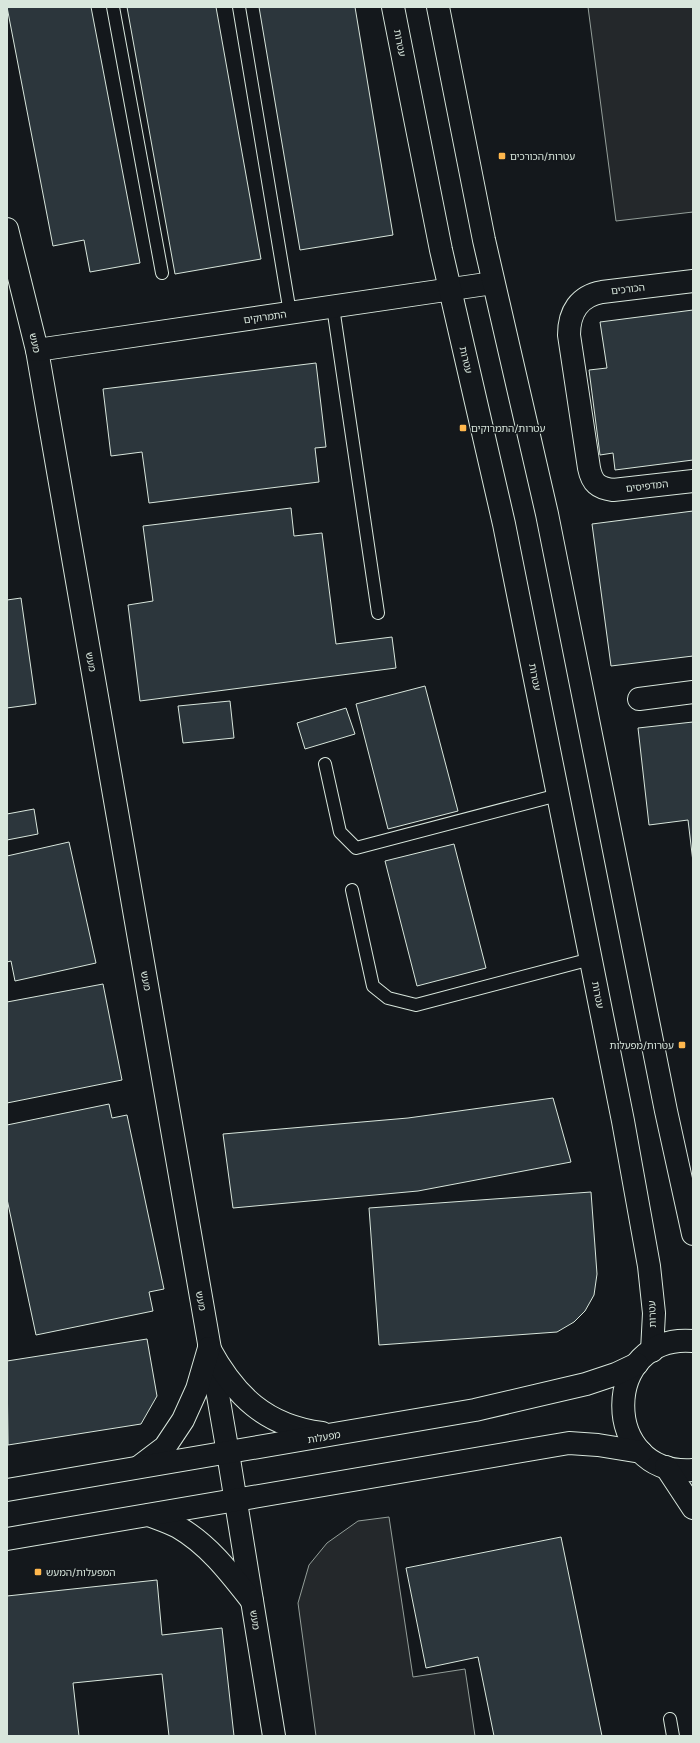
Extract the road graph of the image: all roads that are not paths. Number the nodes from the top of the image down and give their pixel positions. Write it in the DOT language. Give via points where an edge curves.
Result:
graph roads {
  1 [pos="113,7"];
  2 [pos="239,7"];
  3 [pos="393,7"];
  4 [pos="438,7"];
  5 [pos="7,229"];
  6 [pos="162,272"];
  7 [pos="693,281"];
  8 [pos="493,283"];
  9 [pos="450,290"];
  10 [pos="333,307"];
  11 [pos="290,313"];
  12 [pos="36,350"];
  13 [pos="693,480"];
  14 [pos="600,488"];
  15 [pos="378,613"];
  16 [pos="693,692"];
  17 [pos="640,699"];
  18 [pos="325,764"];
  19 [pos="558,795"];
  20 [pos="352,890"];
  21 [pos="591,959"];
  22 [pos="693,1234"];
  23 [pos="693,1341"];
  24 [pos="209,1348"];
  25 [pos="644,1358"];
  26 [pos="334,1435"];
  27 [pos="641,1452"];
  28 [pos="228,1453"];
  29 [pos="666,1467"];
  30 [pos="137,1468"];
  31 [pos="693,1470"];
  32 [pos="7,1490"];
  33 [pos="235,1501"];
  34 [pos="693,1508"];
  35 [pos="149,1516"];
  36 [pos="7,1539"];
  37 [pos="252,1601"];
  38 [pos="670,1719"];
  39 [pos="274,1736"];
  40 [pos="673,1736"];
  1 -- 6 [label="lane"];
  2 -- 11 [label="lane"];
  3 -- 9 [label="street, עטרות"];
  4 -- 8 [label="street"];
  5 -- 12 [label="street, מעש"];
  7 -- 14 [label="street, הכורכים" via="595,293 582,299 572,313 569,339 589,468 594,483"];
  8 -- 9 [label="street, התמרוקים"];
  8 -- 22 [label="street" via="547,514 664,1104"];
  9 -- 10 [label="street, התמרוקים"];
  9 -- 19 [label="street, עטרות" via="504,524"];
  10 -- 11 [label="street, התמרוקים"];
  10 -- 15 [label="lane"];
  11 -- 12 [label="street, התמרוקים"];
  12 -- 24 [label="street, מעש"];
  13 -- 14 [label="street, המדפיסים" via="613,490"];
  16 -- 17 [label="street"];
  18 -- 19 [label="lane" via="340,832 356,848"];
  19 -- 21 [label="street, עטרות"];
  20 -- 21 [label="lane" via="373,986 388,998 416,1005"];
  21 -- 25 [label="street, עטרות" via="649,1266 654,1313"];
  23 -- 25 [label="street, מפעלות" via="684,1340 667,1344"];
  24 -- 26 [label="street" via="236,1389 256,1409 285,1424"];
  24 -- 28 [label="street, מעש"];
  24 -- 30 [label="street" via="198,1389 183,1420 165,1447"];
  25 -- 26 [label="street, מפעלות" via="616,1374 537,1396 476,1410"];
  25 -- 27 [label="street" via="627,1380 622,1400 623,1419 630,1437"];
  26 -- 28 [label="street, מפעלות"];
  27 -- 29 [label="street"];
  27 -- 33 [label="street" via="569,1443"];
  28 -- 30 [label="street, מפעלות"];
  28 -- 33 [label="street, מעש"];
  29 -- 31 [label="street" via="683,1471"];
  29 -- 34 [label="street"];
  30 -- 32 [label="street, מפעלות"];
  33 -- 35 [label="street"];
  33 -- 37 [label="street, מעש"];
  35 -- 36 [label="street"];
  35 -- 37 [label="street" via="177,1526 203,1544 223,1564"];
  37 -- 39 [label="street, מעש"];
  38 -- 40 [label="lane"];
}
